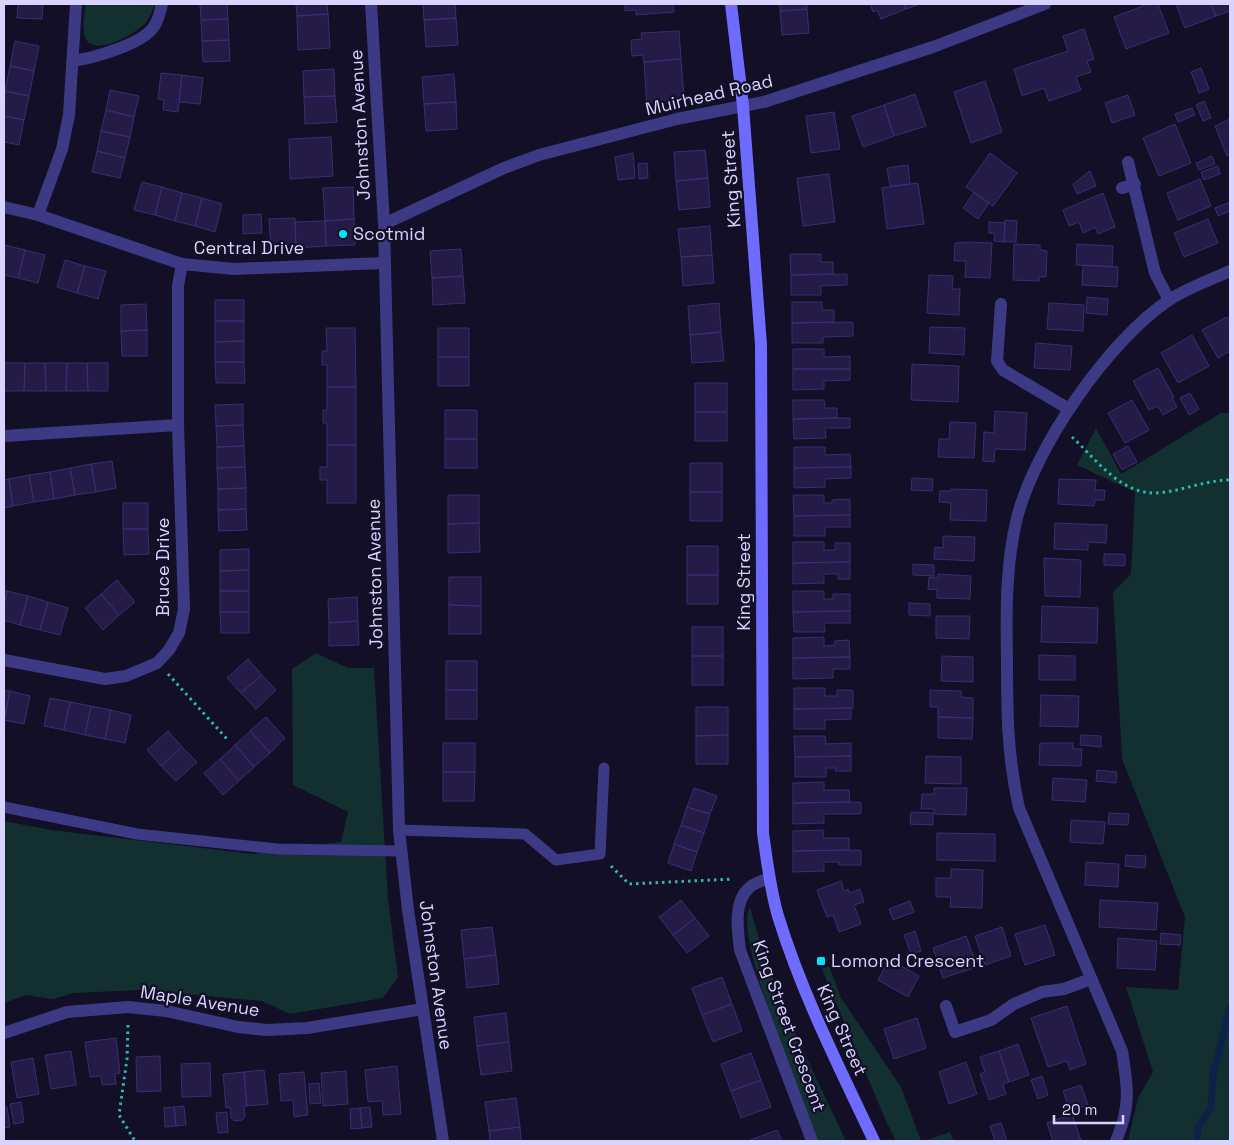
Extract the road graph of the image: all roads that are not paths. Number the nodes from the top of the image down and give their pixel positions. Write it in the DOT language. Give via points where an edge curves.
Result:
graph roads {
  1 [pos="76,4"];
  2 [pos="162,4"];
  3 [pos="371,4"];
  4 [pos="731,4"];
  5 [pos="1043,4"];
  6 [pos="73,61"];
  7 [pos="743,106"];
  8 [pos="1128,162"];
  9 [pos="1135,184"];
  10 [pos="1122,188"];
  11 [pos="4,208"];
  12 [pos="38,215"];
  13 [pos="384,224"];
  14 [pos="384,263"];
  15 [pos="182,264"];
  16 [pos="1230,271"];
  17 [pos="1169,300"];
  18 [pos="1001,304"];
  19 [pos="1069,409"];
  20 [pos="178,425"];
  21 [pos="4,436"];
  22 [pos="4,660"];
  23 [pos="604,768"];
  24 [pos="4,807"];
  25 [pos="399,830"];
  26 [pos="400,851"];
  27 [pos="769,878"];
  28 [pos="1091,979"];
  29 [pos="946,1006"];
  30 [pos="423,1010"];
  31 [pos="4,1033"];
  32 [pos="443,1141"];
  33 [pos="812,1141"];
  34 [pos="874,1141"];
  35 [pos="1116,1141"];
  1 -- 6 [label="street"];
  2 -- 6 [label="street" via="154,28 146,36 94,58"];
  3 -- 13 [label="street, Johnston Avenue"];
  4 -- 7 [label="main road, King Street"];
  5 -- 7 [label="street, Muirhead Road" via="933,47"];
  6 -- 12 [label="street" via="69,115 62,148"];
  7 -- 13 [label="street, Muirhead Road" via="677,119 539,155"];
  7 -- 27 [label="main road, King Street" via="761,345 763,833"];
  8 -- 9 [label="street"];
  9 -- 10 [label="street"];
  9 -- 17 [label="street" via="1155,273"];
  11 -- 12 [label="street, Central Drive"];
  12 -- 15 [label="street, Central Drive"];
  13 -- 14 [label="street, Johnston Avenue"];
  14 -- 15 [label="street, Central Drive" via="234,269"];
  14 -- 25 [label="street, Johnston Avenue"];
  15 -- 20 [label="street, Bruce Drive" via="178,286"];
  16 -- 17 [label="street"];
  17 -- 19 [label="street" via="1106,360"];
  18 -- 19 [label="street" via="997,361 1003,370"];
  19 -- 28 [label="street" via="1027,488 1016,527 1006,606 1007,719 1010,771 1019,808"];
  20 -- 21 [label="street"];
  20 -- 22 [label="street, Bruce Drive" via="184,609 179,632 169,650 158,663 126,676 105,679"];
  23 -- 25 [label="lane" via="600,854 556,860 524,834"];
  24 -- 26 [label="lane" via="137,834 278,849"];
  25 -- 26 [label="street, Johnston Avenue"];
  26 -- 30 [label="street, Johnston Avenue"];
  27 -- 33 [label="street, King Street Crescent" via="746,889 739,906 740,950"];
  27 -- 34 [label="main road, King Street" via="778,915 806,995"];
  28 -- 29 [label="street" via="1064,989 1042,992 1014,1004 991,1020 955,1032"];
  28 -- 35 [label="street" via="1122,1051 1129,1092 1124,1122"];
  30 -- 31 [label="street, Maple Avenue" via="306,1028 266,1030 128,1007 67,1012"];
  30 -- 32 [label="street, Johnston Avenue"];
}
